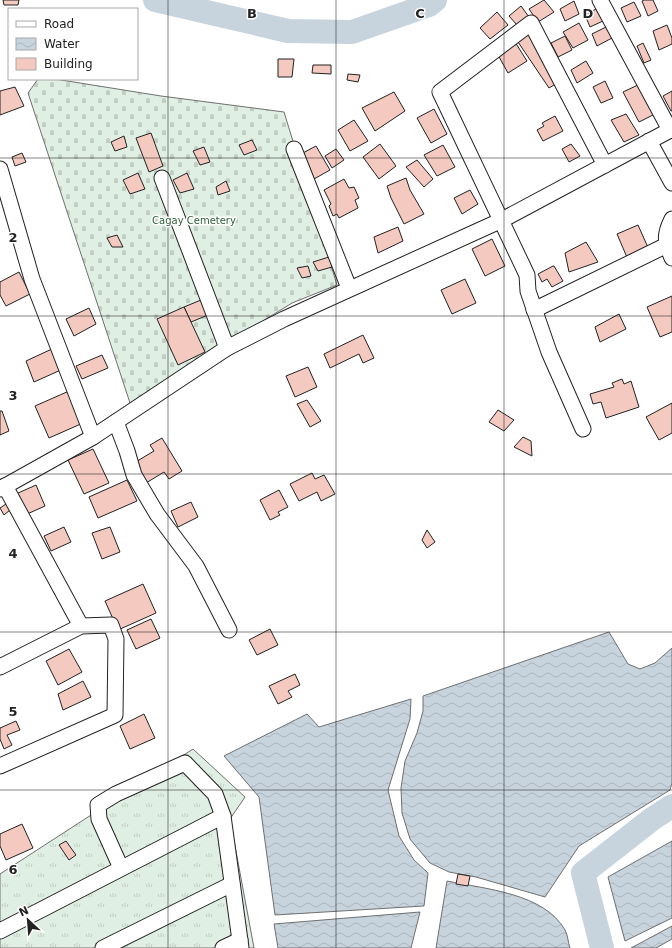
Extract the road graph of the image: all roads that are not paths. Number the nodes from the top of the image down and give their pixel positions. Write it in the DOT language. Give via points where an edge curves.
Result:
graph roads {
  1 [pos="600,0"];
  2 [pos="671,129"];
  3 [pos="649,141"];
  4 [pos="294,149"];
  5 [pos="605,165"];
  6 [pos="0,169"];
  7 [pos="162,178"];
  8 [pos="672,183"];
  9 [pos="672,219"];
  10 [pos="502,220"];
  11 [pos="670,252"];
  12 [pos="350,288"];
  13 [pos="534,310"];
  14 [pos="227,348"];
  15 [pos="116,422"];
  16 [pos="583,429"];
  17 [pos="93,436"];
  18 [pos="2,487"];
  19 [pos="81,626"];
  20 [pos="229,630"];
  21 [pos="0,667"];
  22 [pos="0,766"];
  23 [pos="223,816"];
  24 [pos="121,868"];
  25 [pos="232,884"];
  26 [pos="0,931"];
  27 [pos="240,944"];
  28 [pos="103,948"];
  29 [pos="223,948"];
  1 -- 2 [label="street"];
  2 -- 3 [label="street"];
  3 -- 5 [label="street"];
  3 -- 8 [label="street"];
  4 -- 12 [label="street"];
  5 -- 10 [label="street"];
  5 -- 10 [label="street" via="531,23 440,92"];
  6 -- 17 [label="street" via="32,279"];
  7 -- 14 [label="street"];
  9 -- 11 [label="street" via="666,232"];
  10 -- 12 [label="street"];
  10 -- 13 [label="street" via="528,275 528,291"];
  11 -- 13 [label="street"];
  12 -- 14 [label="street"];
  13 -- 16 [label="street" via="549,352"];
  14 -- 15 [label="street"];
  15 -- 17 [label="street"];
  15 -- 20 [label="street" via="134,475 157,514 196,566"];
  17 -- 18 [label="street"];
  18 -- 19 [label="street"];
  19 -- 21 [label="street"];
  19 -- 22 [label="street" via="111,625 116,639 115,715"];
  23 -- 24 [label="street"];
  23 -- 24 [label="street" via="215,794 185,763 116,794 98,805 99,819"];
  23 -- 25 [label="street"];
  24 -- 26 [label="street"];
  25 -- 27 [label="street"];
  25 -- 28 [label="street"];
  27 -- 29 [label="street"];
}
